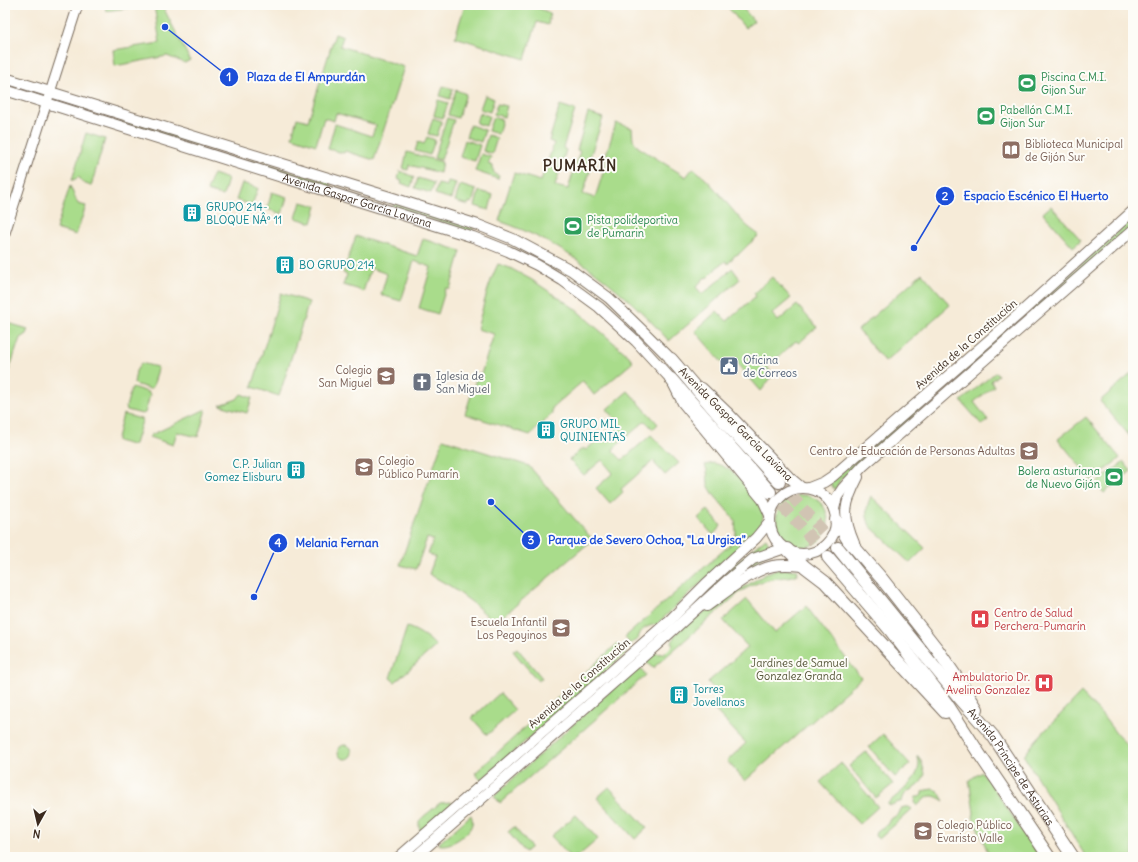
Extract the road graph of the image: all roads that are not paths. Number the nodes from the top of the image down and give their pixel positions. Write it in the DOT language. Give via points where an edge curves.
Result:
graph roads {
  1 [pos="78,5"];
  2 [pos="5,78"];
  3 [pos="5,90"];
  4 [pos="50,92"];
  5 [pos="46,103"];
  6 [pos="1133,210"];
  7 [pos="1133,230"];
  8 [pos="5,233"];
  9 [pos="671,359"];
  10 [pos="671,379"];
  11 [pos="863,466"];
  12 [pos="779,482"];
  13 [pos="806,488"];
  14 [pos="770,492"];
  15 [pos="835,515"];
  16 [pos="770,518"];
  17 [pos="838,548"];
  18 [pos="786,549"];
  19 [pos="857,550"];
  20 [pos="828,557"];
  21 [pos="804,566"];
  22 [pos="676,628"];
  23 [pos="993,736"];
  24 [pos="980,755"];
  25 [pos="399,857"];
  26 [pos="415,857"];
  27 [pos="1049,857"];
  28 [pos="1073,857"];
  1 -- 4 [label="street"];
  2 -- 4 [label="main road, Avenida Gaspar García Laviana"];
  3 -- 5 [label="main road, Avenida Gaspar García Laviana"];
  4 -- 5 [label="street"];
  4 -- 9 [label="main road, Avenida Gaspar García Laviana" via="457,219 512,239 570,270 590,284 618,307"];
  5 -- 8 [label="street"];
  5 -- 10 [label="main road, Avenida Gaspar García Laviana" via="473,237 508,251 562,280 599,307 636,341"];
  6 -- 13 [label="main road, Avenida de la Constitución" via="1018,315 833,476"];
  7 -- 11 [label="main road"];
  9 -- 12 [label="highway, Avenida Gaspar García Laviana"];
  9 -- 13 [label="main road, Avenida Gaspar García Laviana" via="727,412 789,477"];
  10 -- 14 [label="highway, Avenida Gaspar García Laviana"];
  10 -- 16 [label="main road, Avenida Gaspar García Laviana" via="683,403 763,500"];
  11 -- 15 [label="main road" via="837,497"];
  11 -- 19 [label="main road" via="850,492 846,513"];
  13 -- 15 [label="main road" via="818,491 826,497"];
  13 -- 16 [label="main road" via="793,489 783,494 772,509"];
  15 -- 18 [label="main road" via="835,529 822,547 803,553"];
  15 -- 19 [label="highway" via="848,540"];
  16 -- 18 [label="main road" via="774,536"];
  16 -- 25 [label="main road, Avenida de la Constitución" via="756,538 670,620"];
  17 -- 23 [label="highway, Avenida Príncipe de Asturias"];
  18 -- 21 [label="highway"];
  18 -- 22 [label="main road, Avenida de la Constitución" via="753,559"];
  19 -- 23 [label="highway" via="937,648"];
  20 -- 24 [label="highway, Avenida Príncipe de Asturias" via="891,631 943,698"];
  21 -- 22 [label="main road" via="791,564 758,571"];
  21 -- 24 [label="highway" via="825,582 941,708"];
  22 -- 26 [label="main road, Avenida de la Constitución"];
  23 -- 28 [label="highway, Avenida Príncipe de Asturias"];
  24 -- 27 [label="highway, Avenida Príncipe de Asturias"];
}
